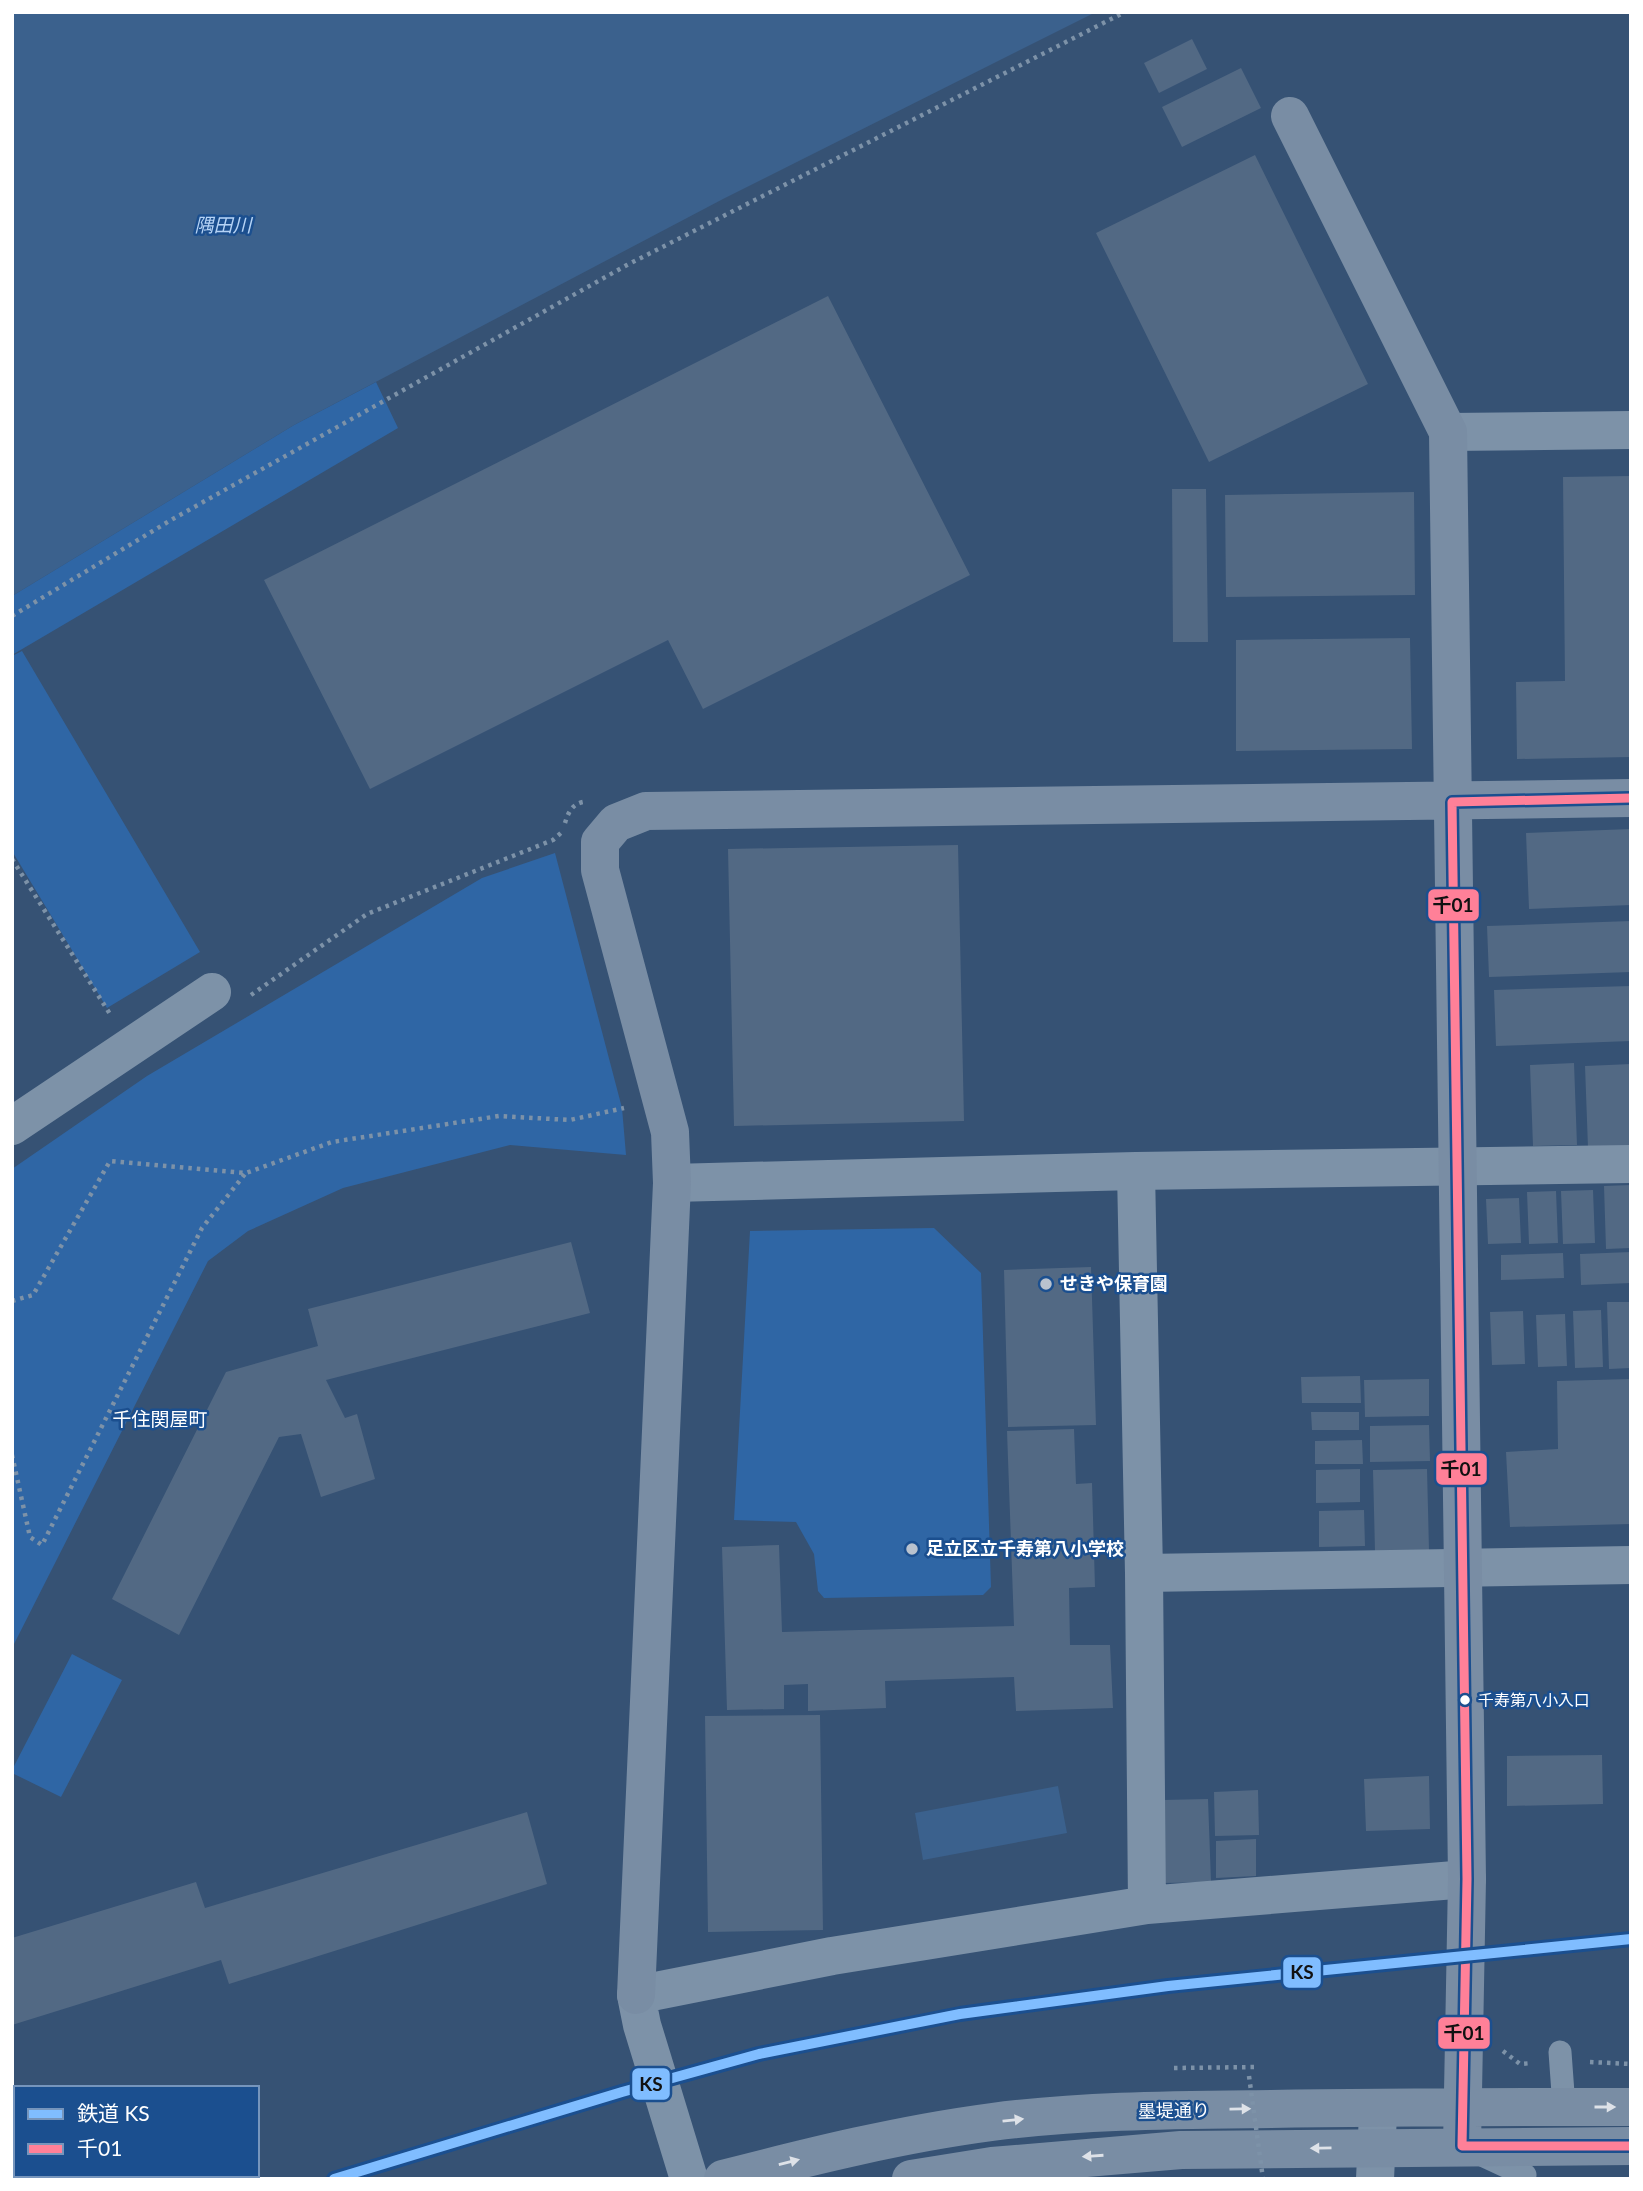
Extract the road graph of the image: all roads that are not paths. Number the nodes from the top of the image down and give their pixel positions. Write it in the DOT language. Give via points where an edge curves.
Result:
graph roads {
  1 [pos="1290,116"];
  2 [pos="1631,430"];
  3 [pos="1448,432"];
  4 [pos="1631,798"];
  5 [pos="1452,802"];
  6 [pos="227,996"];
  7 [pos="12,1126"];
  8 [pos="1631,1164"];
  9 [pos="1459,1167"];
  10 [pos="1136,1171"];
  11 [pos="672,1182"];
  12 [pos="1631,1565"];
  13 [pos="1463,1568"];
  14 [pos="1144,1573"];
  15 [pos="1467,1879"];
  16 [pos="1147,1905"];
  17 [pos="636,1995"];
  18 [pos="1560,2052"];
  19 [pos="1378,2107"];
  20 [pos="1463,2107"];
  21 [pos="1564,2107"];
  22 [pos="1631,2107"];
  23 [pos="1462,2146"];
  24 [pos="1631,2146"];
  25 [pos="1375,2163"];
  26 [pos="1525,2175"];
  27 [pos="689,2179"];
  28 [pos="723,2179"];
  29 [pos="911,2179"];
  1 -- 3 [label="street"];
  2 -- 3 [label="street"];
  3 -- 5 [label="street"];
  4 -- 5 [label="street"];
  5 -- 9 [label="street"];
  5 -- 11 [label="street" via="646,811 616,823 600,842 600,870 670,1132"];
  6 -- 7 [label="street"];
  8 -- 9 [label="street"];
  9 -- 10 [label="street"];
  9 -- 13 [label="street"];
  10 -- 11 [label="street"];
  10 -- 14 [label="street"];
  11 -- 17 [label="street"];
  12 -- 13 [label="street"];
  13 -- 14 [label="street"];
  13 -- 15 [label="street"];
  14 -- 16 [label="street"];
  15 -- 16 [label="street"];
  15 -- 20 [label="street"];
  16 -- 17 [label="street" via="832,1956"];
  17 -- 27 [label="street"];
  18 -- 21 [label="lane"];
  19 -- 20 [label="street, 墨堤通り"];
  19 -- 25 [label="street"];
  28 -- 19 [label="street, 墨堤通り, one-way" via="800,2159 991,2122 1083,2113"];
  20 -- 21 [label="street, 墨堤通り"];
  20 -- 23 [label="street"];
  21 -- 22 [label="street, 墨堤通り, one-way"];
  23 -- 24 [label="street"];
  23 -- 25 [label="street"];
  23 -- 26 [label="lane"];
  25 -- 29 [label="street, one-way" via="1167,2151 992,2166"];
}
